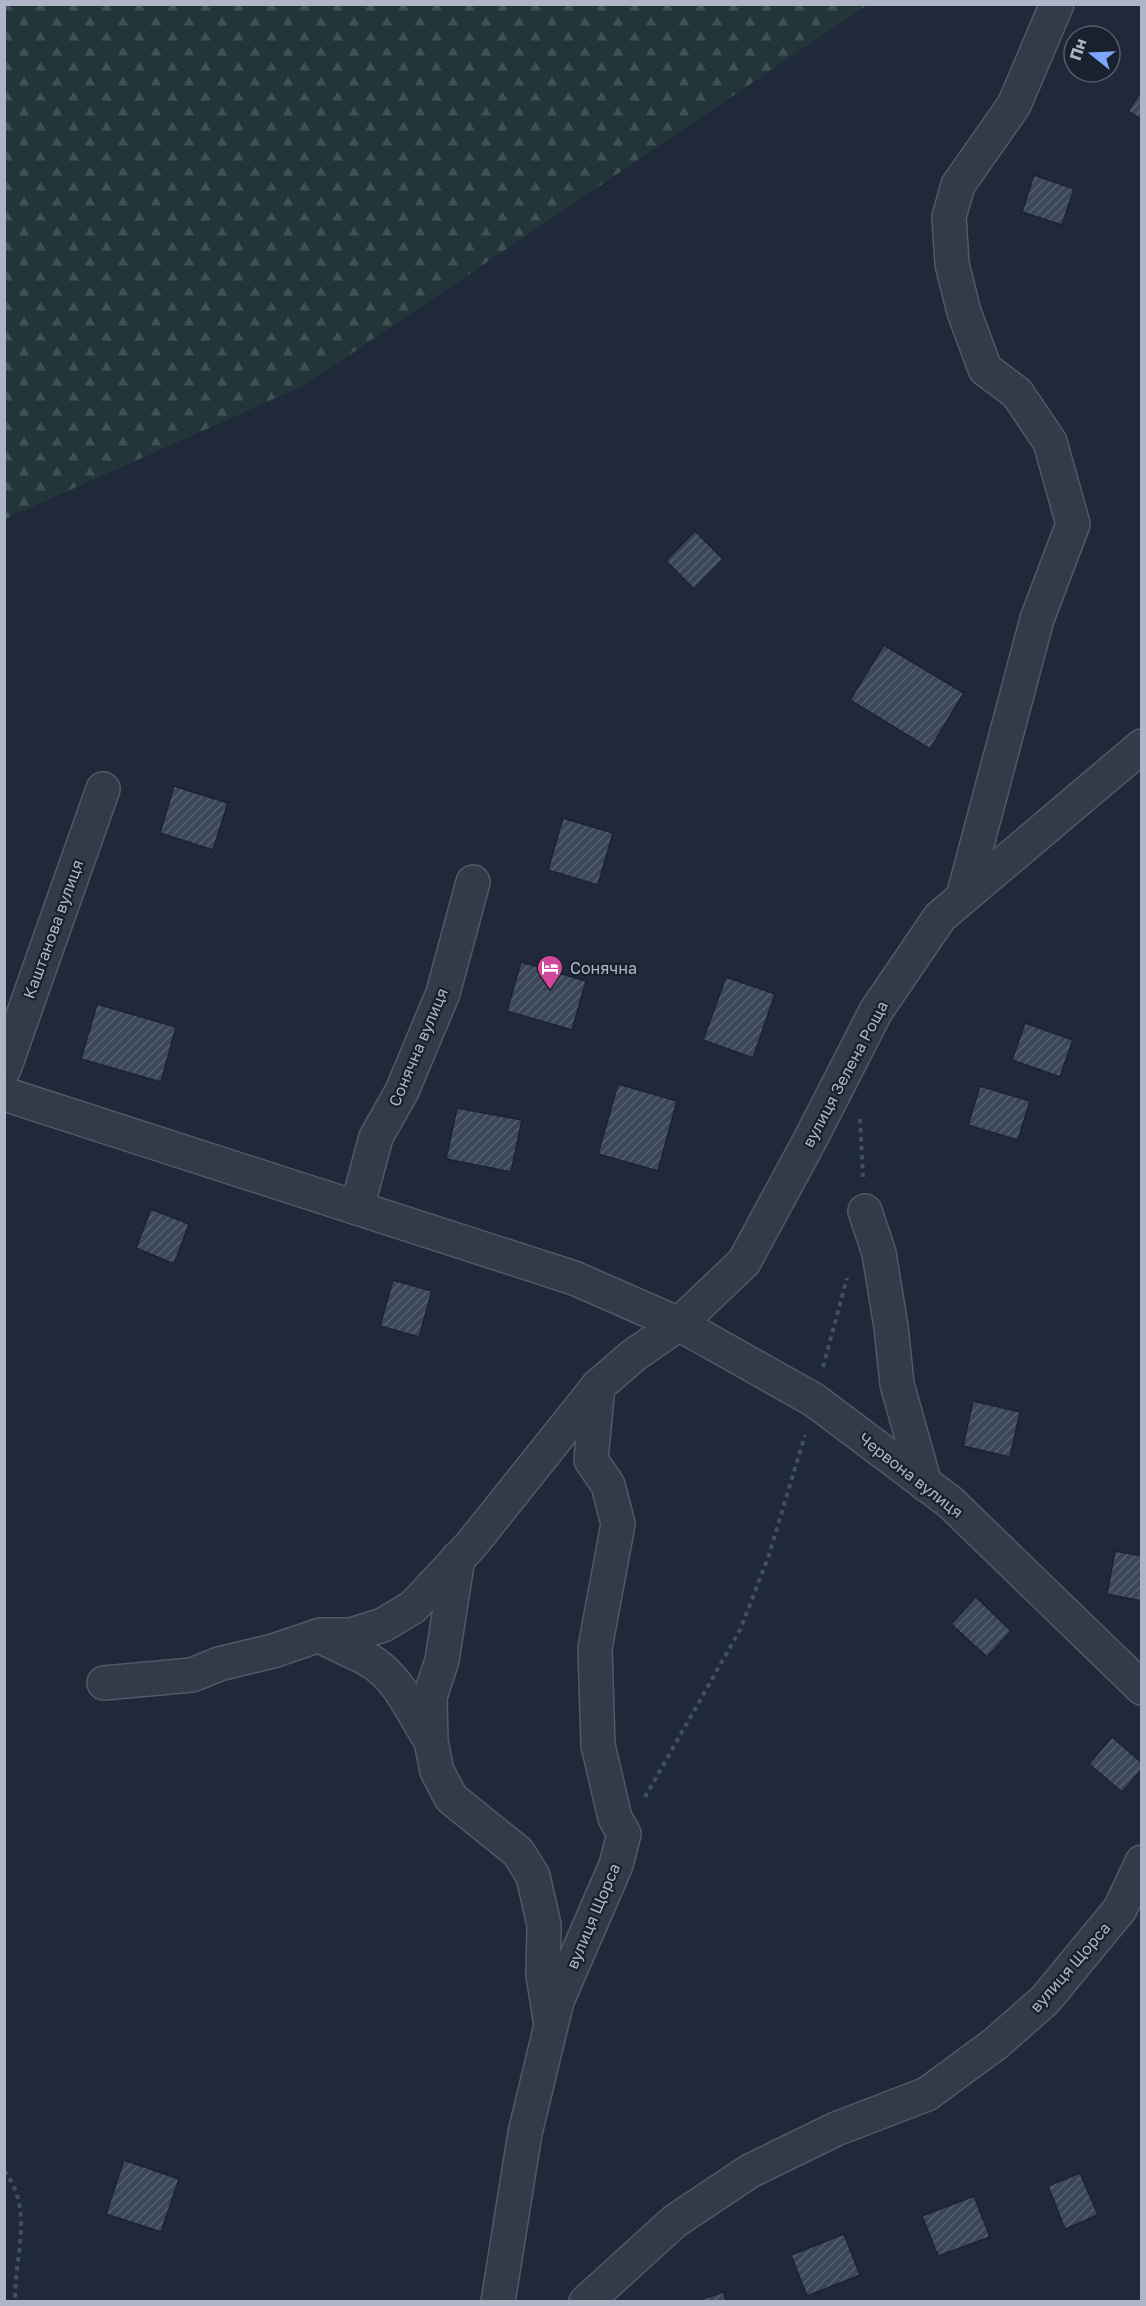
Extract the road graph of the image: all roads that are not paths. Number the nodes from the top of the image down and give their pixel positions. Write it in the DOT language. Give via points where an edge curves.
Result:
graph roads {
  1 [pos="1057,4"];
  2 [pos="1142,746"];
  3 [pos="103,789"];
  4 [pos="473,882"];
  5 [pos="963,897"];
  6 [pos="4,1069"];
  7 [pos="4,1094"];
  8 [pos="357,1208"];
  9 [pos="865,1211"];
  10 [pos="679,1324"];
  11 [pos="598,1386"];
  12 [pos="925,1484"];
  13 [pos="458,1558"];
  14 [pos="320,1635"];
  15 [pos="104,1683"];
  16 [pos="1142,1688"];
  17 [pos="431,1741"];
  18 [pos="1142,1862"];
  19 [pos="551,2026"];
  20 [pos="498,2301"];
  21 [pos="586,2301"];
  1 -- 5 [label="street" via="1014,105 958,185 949,217 952,264 985,369 1017,393 1050,442 1073,524 1037,620"];
  2 -- 5 [label="street, вулиця Зелена Роща"];
  3 -- 6 [label="street, Каштанова вулиця"];
  4 -- 8 [label="street, Сонячна вулиця" via="443,993 402,1090 376,1137"];
  5 -- 10 [label="street, вулиця Зелена Роща" via="940,917 876,1011 744,1262"];
  7 -- 8 [label="street, Червона вулиця"];
  8 -- 10 [label="street, Червона вулиця" via="574,1278"];
  9 -- 12 [label="street" via="879,1253 897,1384"];
  10 -- 11 [label="street"];
  10 -- 12 [label="street, Червона вулиця" via="814,1400"];
  11 -- 13 [label="street"];
  11 -- 19 [label="street, вулиця Щорса" via="591,1460 608,1485 618,1524 595,1648 598,1745 615,1818 624,1834 616,1865 557,2001"];
  12 -- 16 [label="street, Червона вулиця" via="950,1503"];
  13 -- 14 [label="street" via="413,1607 383,1624 351,1635"];
  13 -- 17 [label="street" via="442,1660 430,1697"];
  14 -- 15 [label="street" via="192,1675"];
  14 -- 17 [label="street" via="375,1664 401,1690"];
  17 -- 19 [label="street" via="437,1771 452,1798 518,1851 533,1876 544,1925 543,1975"];
  18 -- 21 [label="street, вулиця Щорса" via="1120,1909 1045,2000 995,2044 927,2094 836,2129 750,2171 675,2221"];
  19 -- 20 [label="street, вулиця Щорса" via="525,2133"];
}
